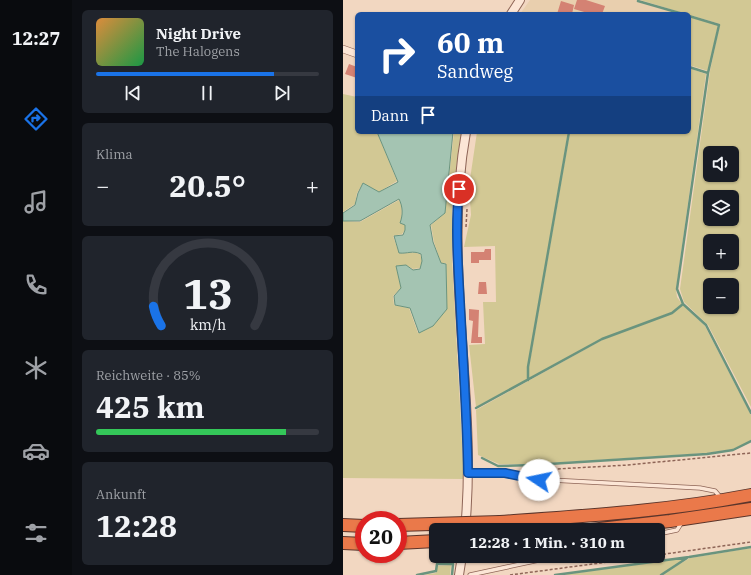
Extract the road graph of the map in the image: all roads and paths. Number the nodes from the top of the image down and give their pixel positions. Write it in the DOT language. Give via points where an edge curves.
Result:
graph roads {
  1 [pos="519,0"];
  2 [pos="512,12"];
  3 [pos="343,49"];
  4 [pos="355,53"];
  5 [pos="466,134"];
  6 [pos="751,453"];
  7 [pos="468,473"];
  8 [pos="516,475"];
  9 [pos="751,495"];
  10 [pos="723,500"];
  11 [pos="751,509"];
  12 [pos="685,519"];
  13 [pos="466,523"];
  14 [pos="651,523"];
  15 [pos="407,525"];
  16 [pos="343,526"];
  17 [pos="355,526"];
  18 [pos="665,533"];
  19 [pos="429,541"];
  20 [pos="751,542"];
  21 [pos="343,543"];
  22 [pos="407,543"];
  23 [pos="355,544"];
  24 [pos="665,554"];
  25 [pos="461,563"];
  26 [pos="526,563"];
  27 [pos="600,563"];
  28 [pos="459,575"];
  29 [pos="470,575"];
  30 [pos="510,575"];
  1 -- 2 [label="street"];
  3 -- 4 [label="street"];
  5 -- 7 [label="street" via="457,202 457,258"];
  6 -- 8 [label="path" via="628,465 538,470"];
  7 -- 8 [label="lane"];
  7 -- 13 [label="street"];
  8 -- 10 [label="lane" via="532,479 701,488 715,491"];
  9 -- 10 [label="highway"];
  10 -- 15 [label="highway, bridge" via="584,516"];
  11 -- 12 [label="highway"];
  12 -- 14 [label="highway"];
  12 -- 18 [label="lane" via="677,530"];
  16 -- 17 [label="highway"];
  19 -- 22 [label="highway"];
  20 -- 24 [label="path"];
  21 -- 23 [label="highway"];
  25 -- 28 [label="street"];
  26 -- 29 [label="lane"];
  27 -- 30 [label="path"];
}
